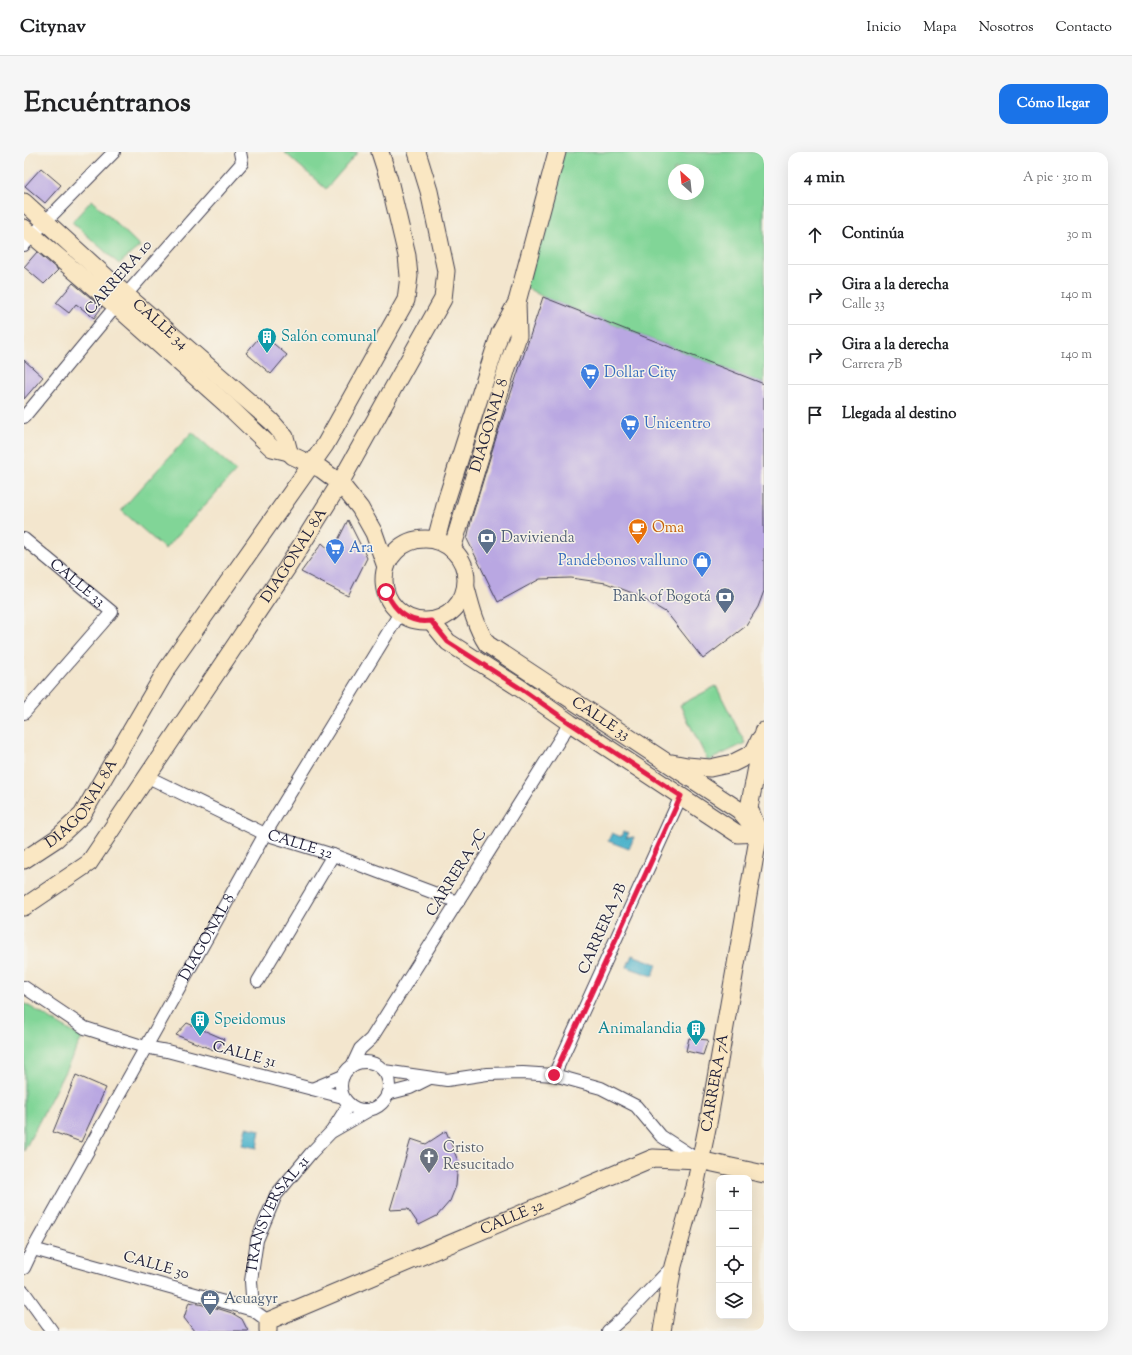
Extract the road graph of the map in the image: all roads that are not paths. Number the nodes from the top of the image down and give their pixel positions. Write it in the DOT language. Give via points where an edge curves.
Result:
graph roads {
  1 [pos="114,152"];
  2 [pos="380,152"];
  3 [pos="417,152"];
  4 [pos="557,152"];
  5 [pos="241,157"];
  6 [pos="24,202"];
  7 [pos="46,221"];
  8 [pos="27,237"];
  9 [pos="121,300"];
  10 [pos="517,302"];
  11 [pos="24,417"];
  12 [pos="312,464"];
  13 [pos="340,483"];
  14 [pos="374,533"];
  15 [pos="24,539"];
  16 [pos="436,540"];
  17 [pos="403,546"];
  18 [pos="452,549"];
  19 [pos="386,567"];
  20 [pos="466,588"];
  21 [pos="400,613"];
  22 [pos="431,621"];
  23 [pos="24,713"];
  24 [pos="570,723"];
  25 [pos="764,730"];
  26 [pos="665,762"];
  27 [pos="146,776"];
  28 [pos="681,796"];
  29 [pos="762,832"];
  30 [pos="265,834"];
  31 [pos="333,856"];
  32 [pos="24,860"];
  33 [pos="458,902"];
  34 [pos="24,907"];
  35 [pos="258,981"];
  36 [pos="24,987"];
  37 [pos="371,1039"];
  38 [pos="145,1047"];
  39 [pos="373,1063"];
  40 [pos="353,1064"];
  41 [pos="384,1071"];
  42 [pos="554,1075"];
  43 [pos="343,1076"];
  44 [pos="430,1078"];
  45 [pos="312,1089"];
  46 [pos="387,1094"];
  47 [pos="346,1100"];
  48 [pos="372,1108"];
  49 [pos="332,1131"];
  50 [pos="700,1160"];
  51 [pos="764,1174"];
  52 [pos="33,1249"];
  53 [pos="673,1266"];
  54 [pos="24,1268"];
  55 [pos="24,1292"];
  56 [pos="253,1310"];
  57 [pos="268,1326"];
  58 [pos="52,1331"];
  59 [pos="608,1331"];
  60 [pos="662,1331"];
  1 -- 7 [label="street"];
  2 -- 12 [label="street, DIAGONAL 8A" via="407,256 409,276 406,300"];
  3 -- 13 [label="street, DIAGONAL 8A" via="429,191 446,271 443,299"];
  4 -- 10 [label="street, DIAGONAL 8"];
  5 -- 9 [label="street, CARRERA 10"];
  6 -- 7 [label="street, CALLE 34"];
  7 -- 8 [label="street"];
  7 -- 9 [label="street, CALLE 34"];
  8 -- 9 [label="street, CALLE 34"];
  9 -- 11 [label="street, CARRERA 10"];
  9 -- 12 [label="street, CALLE 34" via="271,421 285,437 289,452 293,456"];
  10 -- 16 [label="street, DIAGONAL 8" via="500,333"];
  10 -- 18 [label="street, DIAGONAL 8" via="518,336"];
  12 -- 13 [label="street, CALLE 34"];
  12 -- 32 [label="street, DIAGONAL 8A" via="167,669 82,815 56,839"];
  13 -- 14 [label="street, CALLE 34" via="360,508"];
  13 -- 27 [label="street, DIAGONAL 8A" via="287,568"];
  14 -- 17 [label="street"];
  14 -- 19 [label="street, CALLE 34"];
  15 -- 23 [label="street, CALLE 33" via="112,612"];
  16 -- 17 [label="street" via="413,541"];
  16 -- 18 [label="street"];
  17 -- 19 [label="street" via="393,555"];
  18 -- 20 [label="street" via="465,569"];
  19 -- 21 [label="street" via="386,592 391,604"];
  20 -- 22 [label="street" via="459,603 451,612"];
  20 -- 26 [label="street, CALLE 33" via="475,621 487,644"];
  21 -- 22 [label="street" via="408,618"];
  21 -- 30 [label="street, DIAGONAL 8"];
  22 -- 24 [label="street, CALLE 33" via="448,642"];
  24 -- 28 [label="street, CALLE 33"];
  24 -- 33 [label="street, CARRERA 7C"];
  25 -- 26 [label="street" via="753,753 733,763 710,768"];
  25 -- 29 [label="street" via="749,808"];
  26 -- 29 [label="street, CALLE 33" via="739,810"];
  27 -- 30 [label="street, CALLE 32"];
  27 -- 34 [label="street, DIAGONAL 8A" via="89,863"];
  28 -- 29 [label="street, CALLE 33" via="738,834"];
  28 -- 42 [label="street, CARRERA 7B"];
  29 -- 50 [label="street, CARRERA 7A"];
  30 -- 31 [label="street, CALLE 32"];
  30 -- 38 [label="street, DIAGONAL 8"];
  31 -- 33 [label="street, CALLE 32"];
  31 -- 35 [label="street"];
  33 -- 37 [label="street, CARRERA 7C"];
  36 -- 38 [label="street" via="85,1028"];
  37 -- 39 [label="street"];
  37 -- 40 [label="street, CARRERA 7C" via="360,1049"];
  38 -- 45 [label="street, CALLE 31"];
  38 -- 52 [label="street, DIAGONAL 8"];
  39 -- 40 [label="street"];
  39 -- 41 [label="street"];
  40 -- 43 [label="street"];
  41 -- 44 [label="street"];
  41 -- 46 [label="street" via="388,1079"];
  42 -- 44 [label="street" via="523,1073 447,1080"];
  42 -- 50 [label="street" via="601,1088 636,1106 661,1136"];
  43 -- 45 [label="street"];
  43 -- 47 [label="street" via="341,1089"];
  44 -- 46 [label="street" via="410,1088"];
  45 -- 47 [label="street, CALLE 31"];
  46 -- 48 [label="street" via="384,1100"];
  47 -- 48 [label="street" via="356,1108"];
  47 -- 49 [label="street, TRANSVERSAL 31"];
  48 -- 49 [label="street, TRANSVERSAL 31"];
  49 -- 56 [label="street, TRANSVERSAL 31" via="276,1195 257,1240 251,1281"];
  50 -- 51 [label="street, CALLE 32"];
  50 -- 53 [label="street, CARRERA 7A"];
  50 -- 57 [label="street, CALLE 32" via="653,1158"];
  52 -- 54 [label="street, DIAGONAL 8"];
  52 -- 56 [label="street, CALLE 30"];
  53 -- 59 [label="street"];
  53 -- 60 [label="street, CARRERA 7A"];
  55 -- 58 [label="street"];
  56 -- 57 [label="street, CALLE 30"];
}
